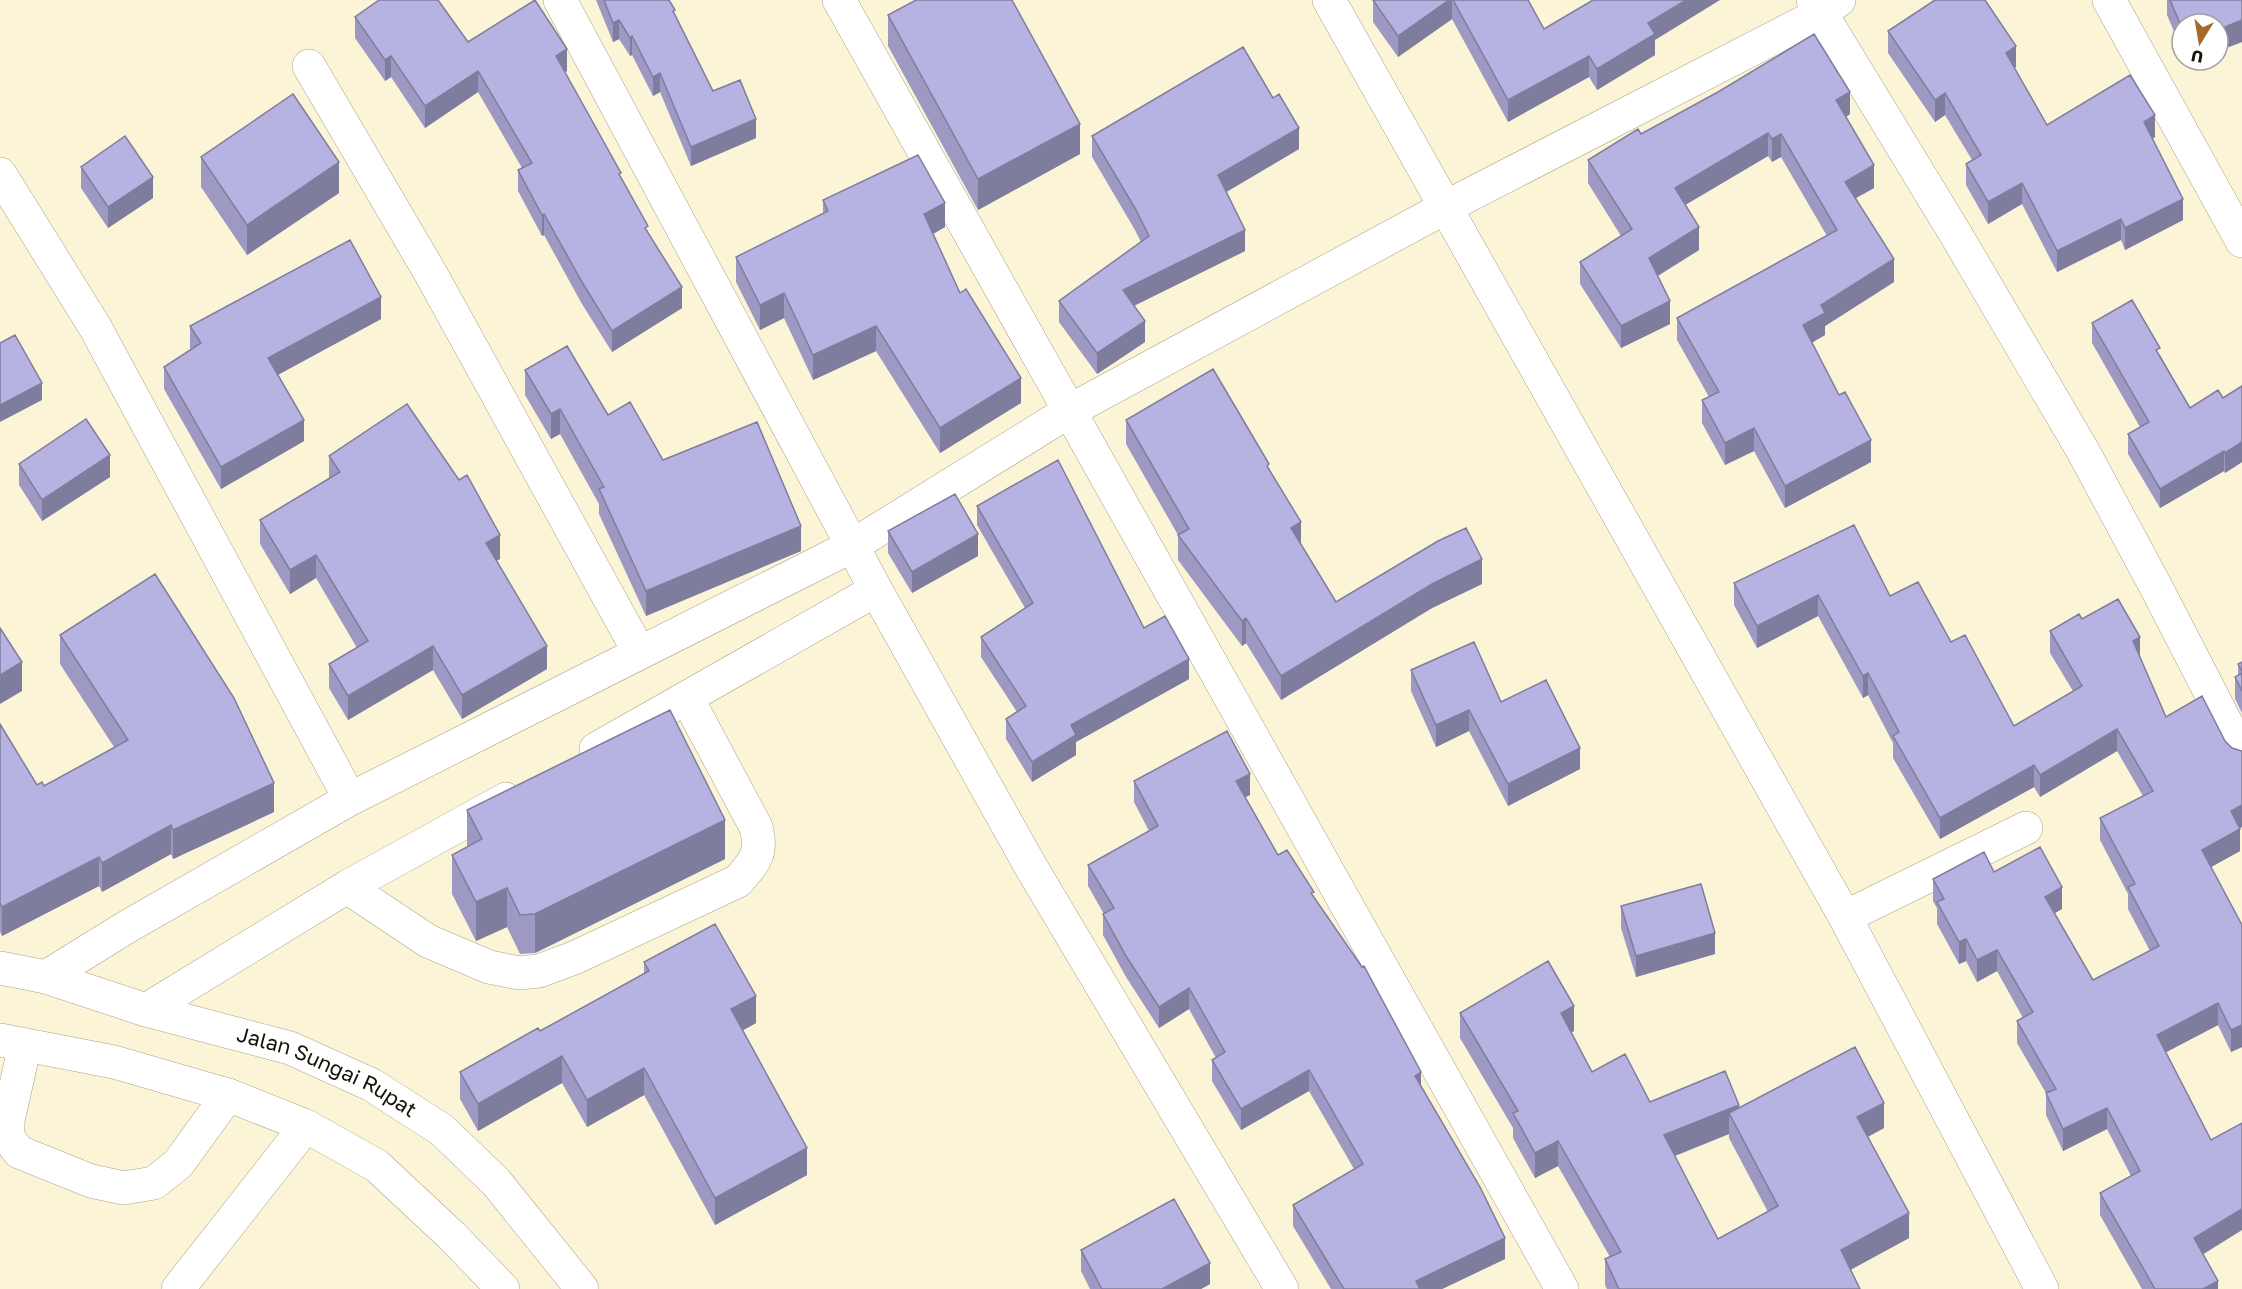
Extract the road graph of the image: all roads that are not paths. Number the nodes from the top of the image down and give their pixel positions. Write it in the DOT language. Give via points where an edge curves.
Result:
graph roads {
  1 [pos="560,0"];
  2 [pos="839,0"];
  3 [pos="1329,0"];
  4 [pos="2109,0"];
  5 [pos="1824,5"];
  6 [pos="309,66"];
  7 [pos="0,174"];
  8 [pos="1446,207"];
  9 [pos="2242,241"];
  10 [pos="1071,410"];
  11 [pos="852,546"];
  12 [pos="876,590"];
  13 [pos="639,652"];
  14 [pos="687,698"];
  15 [pos="2242,754"];
  16 [pos="574,761"];
  17 [pos="533,784"];
  18 [pos="350,800"];
  19 [pos="2026,828"];
  20 [pos="347,887"];
  21 [pos="1845,917"];
  22 [pos="0,968"];
  23 [pos="46,977"];
  24 [pos="146,1010"];
  25 [pos="13,1042"];
  26 [pos="228,1095"];
  27 [pos="306,1126"];
  28 [pos="178,1289"];
  29 [pos="503,1289"];
  30 [pos="582,1289"];
  31 [pos="1282,1289"];
  32 [pos="1562,1289"];
  33 [pos="2042,1289"];
  1 -- 11 [label="street"];
  2 -- 10 [label="street"];
  3 -- 8 [label="street"];
  4 -- 9 [label="street"];
  5 -- 8 [label="street"];
  5 -- 15 [label="street" via="2083,451"];
  6 -- 13 [label="street" via="431,274"];
  7 -- 18 [label="street" via="95,327"];
  8 -- 10 [label="street"];
  8 -- 21 [label="street"];
  10 -- 11 [label="street"];
  10 -- 32 [label="street"];
  11 -- 12 [label="street"];
  11 -- 13 [label="street"];
  12 -- 14 [label="street"];
  12 -- 31 [label="street" via="1031,867"];
  13 -- 18 [label="street"];
  14 -- 16 [label="street"];
  14 -- 20 [label="street" via="756,827 759,853 738,881 574,958 519,974 489,967 428,940"];
  17 -- 20 [label="street"];
  18 -- 23 [label="street"];
  19 -- 21 [label="street"];
  20 -- 24 [label="street"];
  21 -- 33 [label="street"];
  22 -- 23 [label="street, Jalan Sungai Rupat"];
  23 -- 24 [label="street, Jalan Sungai Rupat"];
  24 -- 30 [label="street, Jalan Sungai Rupat" via="290,1048 372,1085 442,1130 496,1182"];
  25 -- 26 [label="street" via="114,1062"];
  25 -- 26 [label="street" via="9,1139 19,1152 91,1181 124,1188 154,1183 178,1164"];
  26 -- 27 [label="street"];
  27 -- 28 [label="street"];
  27 -- 29 [label="street" via="376,1166"];
}
